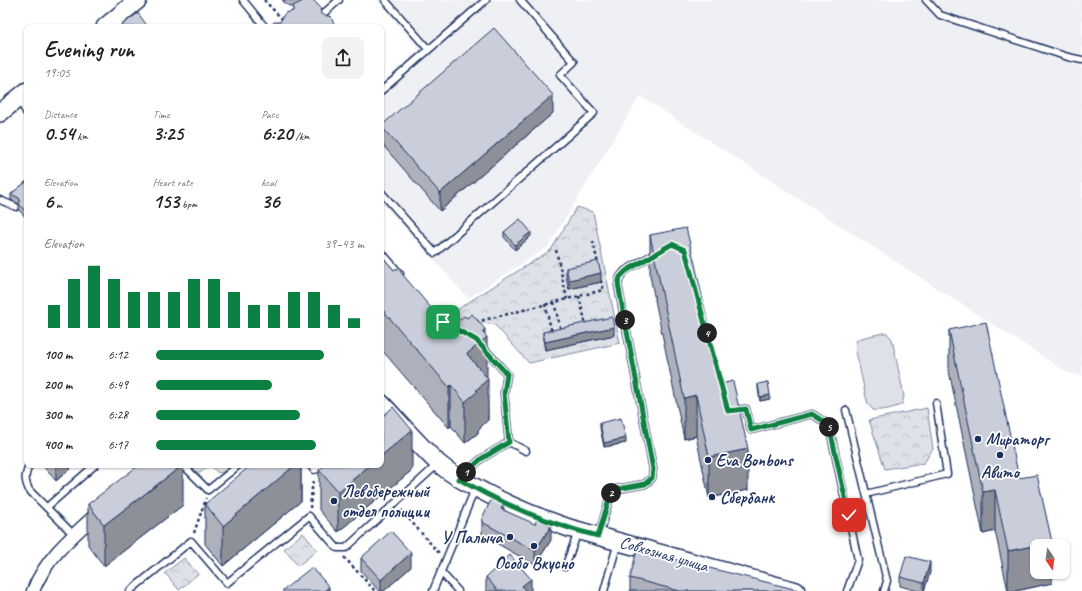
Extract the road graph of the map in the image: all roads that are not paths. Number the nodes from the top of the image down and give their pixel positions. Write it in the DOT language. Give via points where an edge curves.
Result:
graph roads {
  1 [pos="138,0"];
  2 [pos="243,0"];
  3 [pos="339,0"];
  4 [pos="386,0"];
  5 [pos="486,0"];
  6 [pos="520,0"];
  7 [pos="926,0"];
  8 [pos="109,24"];
  9 [pos="263,24"];
  10 [pos="319,24"];
  11 [pos="428,49"];
  12 [pos="1082,60"];
  13 [pos="384,88"];
  14 [pos="23,95"];
  15 [pos="0,113"];
  16 [pos="384,196"];
  17 [pos="0,200"];
  18 [pos="16,207"];
  19 [pos="659,252"];
  20 [pos="384,255"];
  21 [pos="403,277"];
  22 [pos="476,340"];
  23 [pos="726,403"];
  24 [pos="936,403"];
  25 [pos="384,410"];
  26 [pos="846,410"];
  27 [pos="509,442"];
  28 [pos="526,451"];
  29 [pos="439,463"];
  30 [pos="27,468"];
  31 [pos="92,468"];
  32 [pos="186,468"];
  33 [pos="235,468"];
  34 [pos="312,468"];
  35 [pos="322,468"];
  36 [pos="459,479"];
  37 [pos="476,488"];
  38 [pos="866,494"];
  39 [pos="109,502"];
  40 [pos="46,507"];
  41 [pos="578,531"];
  42 [pos="74,534"];
  43 [pos="598,536"];
  44 [pos="618,542"];
  45 [pos="566,567"];
  46 [pos="441,572"];
  47 [pos="34,591"];
  48 [pos="130,591"];
  49 [pos="433,591"];
  50 [pos="458,591"];
  51 [pos="604,591"];
  52 [pos="796,591"];
  53 [pos="847,591"];
  54 [pos="884,591"];
  1 -- 8 [label="street"];
  2 -- 9 [label="lane"];
  3 -- 10 [label="lane" via="316,20"];
  4 -- 11 [label="lane"];
  5 -- 11 [label="lane"];
  6 -- 16 [label="lane" via="574,62 560,75 594,113 436,253"];
  7 -- 12 [label="lane" via="940,15"];
  11 -- 13 [label="lane"];
  14 -- 15 [label="street"];
  17 -- 18 [label="lane"];
  19 -- 43 [label="lane" via="626,271 618,284 653,469 652,478 645,484 612,490"];
  20 -- 21 [label="lane"];
  22 -- 27 [label="lane" via="507,374 504,393"];
  23 -- 53 [label="lane" via="728,411 746,409 751,430 812,414 829,425 858,560"];
  24 -- 38 [label="lane" via="947,474"];
  25 -- 29 [label="street, Совхозная улица"];
  26 -- 38 [label="lane"];
  27 -- 28 [label="lane"];
  27 -- 36 [label="lane" via="481,459"];
  29 -- 36 [label="street, Совхозная улица"];
  29 -- 48 [label="lane" via="346,548 337,548 309,516 227,583 192,541"];
  30 -- 40 [label="lane" via="26,484"];
  31 -- 40 [label="lane"];
  32 -- 33 [label="lane" via="208,490"];
  34 -- 35 [label="lane"];
  36 -- 37 [label="street, Совхозная улица"];
  37 -- 41 [label="street, Совхозная улица" via="541,519"];
  37 -- 46 [label="lane"];
  38 -- 54 [label="lane" via="886,581"];
  39 -- 42 [label="street"];
  40 -- 42 [label="lane"];
  41 -- 43 [label="street, Совхозная улица"];
  41 -- 45 [label="lane"];
  42 -- 47 [label="street" via="58,549 38,579"];
  43 -- 44 [label="street, Совхозная улица"];
  44 -- 51 [label="lane"];
  44 -- 52 [label="street, Совхозная улица"];
  46 -- 49 [label="lane"];
  46 -- 50 [label="lane"];
}
